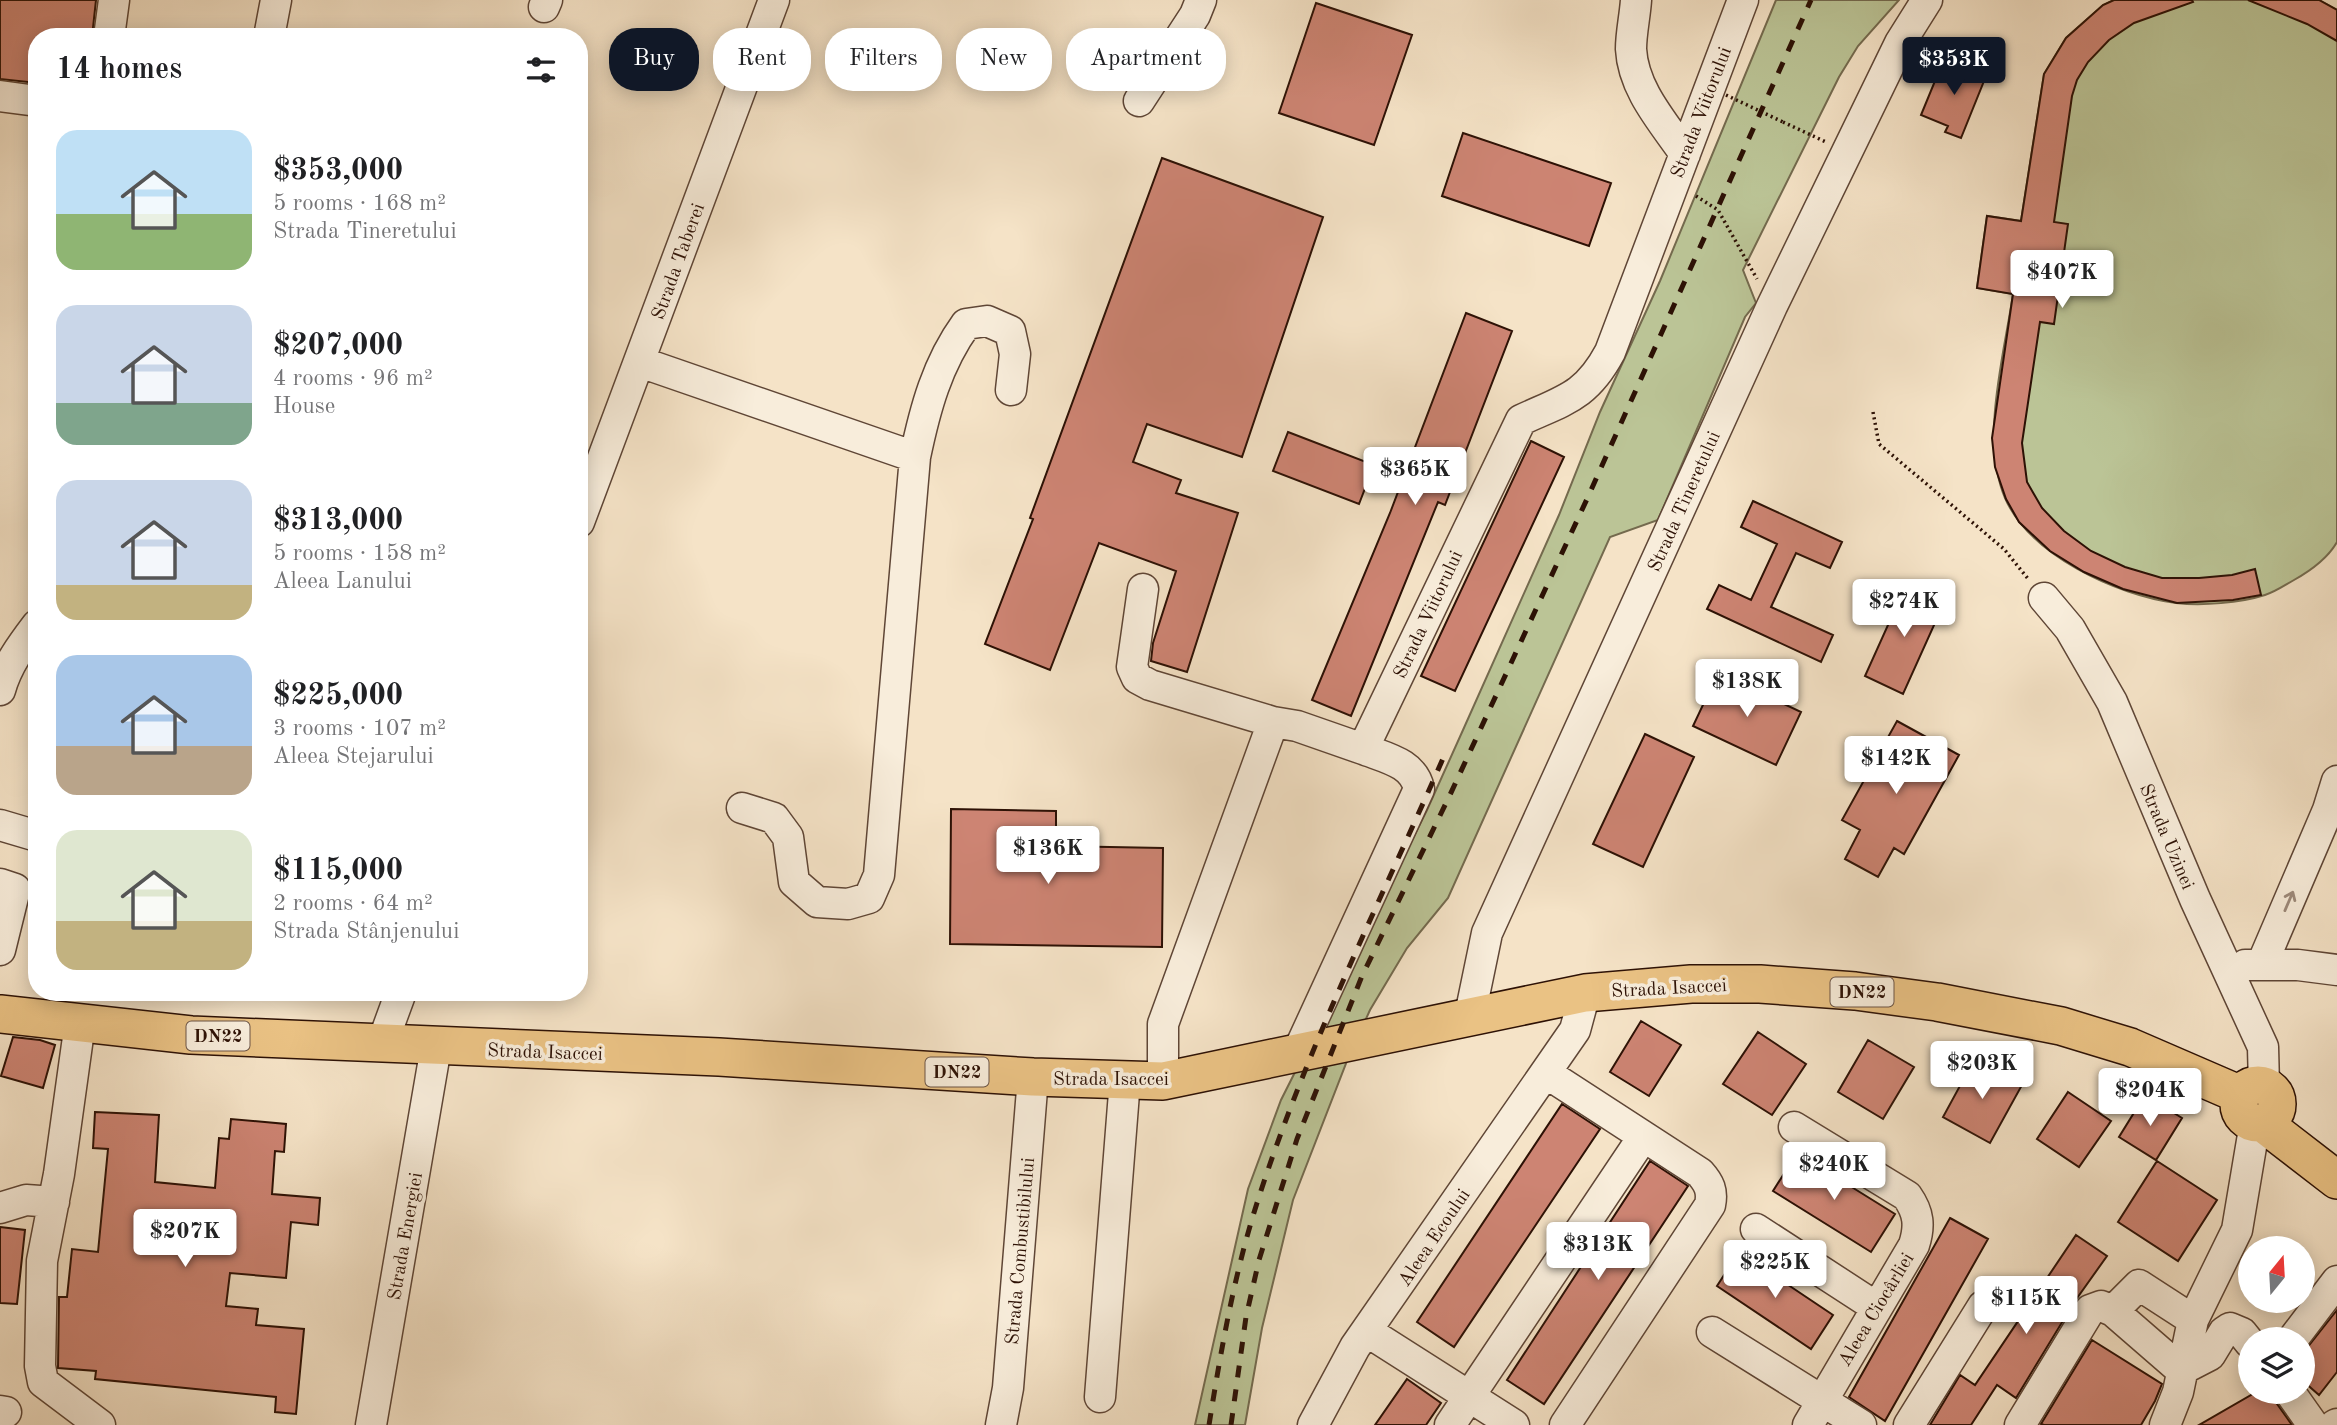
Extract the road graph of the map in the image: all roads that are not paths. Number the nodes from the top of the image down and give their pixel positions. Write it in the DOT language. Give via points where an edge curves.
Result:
graph roads {
  1 [pos="114,0"];
  2 [pos="276,0"];
  3 [pos="774,0"];
  4 [pos="1201,0"];
  5 [pos="1636,0"];
  6 [pos="1743,0"];
  7 [pos="1953,0"];
  8 [pos="1925,5"];
  9 [pos="110,28"];
  10 [pos="271,28"];
  11 [pos="0,96"];
  12 [pos="28,100"];
  13 [pos="1139,101"];
  14 [pos="1685,154"];
  15 [pos="640,362"];
  16 [pos="1011,390"];
  17 [pos="915,457"];
  18 [pos="588,498"];
  19 [pos="1143,589"];
  20 [pos="2044,598"];
  21 [pos="28,637"];
  22 [pos="0,690"];
  23 [pos="1273,722"];
  24 [pos="1363,749"];
  25 [pos="2337,781"];
  26 [pos="742,808"];
  27 [pos="0,825"];
  28 [pos="28,833"];
  29 [pos="0,884"];
  30 [pos="0,950"];
  31 [pos="2262,964"];
  32 [pos="2227,966"];
  33 [pos="2337,970"];
  34 [pos="1585,993"];
  35 [pos="398,1001"];
  36 [pos="0,1014"];
  37 [pos="1470,1015"];
  38 [pos="80,1023"];
  39 [pos="382,1044"];
  40 [pos="436,1047"];
  41 [pos="1297,1054"];
  42 [pos="1546,1073"];
  43 [pos="1033,1077"];
  44 [pos="1125,1080"];
  45 [pos="1163,1082"];
  46 [pos="2260,1107"];
  47 [pos="1794,1127"];
  48 [pos="1643,1136"];
  49 [pos="2337,1153"];
  50 [pos="2337,1180"];
  51 [pos="54,1202"];
  52 [pos="0,1208"];
  53 [pos="1756,1229"];
  54 [pos="2337,1281"];
  55 [pos="1983,1306"];
  56 [pos="1876,1307"];
  57 [pos="2113,1311"];
  58 [pos="2193,1320"];
  59 [pos="2301,1327"];
  60 [pos="2238,1331"];
  61 [pos="1368,1332"];
  62 [pos="1712,1332"];
  63 [pos="2181,1370"];
  64 [pos="1469,1395"];
  65 [pos="1100,1397"];
  66 [pos="2298,1404"];
  67 [pos="1814,1413"];
  68 [pos="100,1425"];
  69 [pos="371,1425"];
  70 [pos="1002,1425"];
  71 [pos="1313,1425"];
  72 [pos="1450,1425"];
  73 [pos="1514,1425"];
  74 [pos="1565,1425"];
  75 [pos="1861,1425"];
  76 [pos="1909,1425"];
  77 [pos="2021,1425"];
  78 [pos="2165,1425"];
  79 [pos="2313,1425"];
  1 -- 9 [label="street"];
  2 -- 10 [label="street"];
  3 -- 15 [label="street, Strada Taberei"];
  4 -- 13 [label="street"];
  5 -- 14 [label="street" via="1631,47 1634,69 1645,96"];
  6 -- 14 [label="street, Strada Viitorului"];
  7 -- 8 [label="street"];
  8 -- 37 [label="street, Strada Tineretului" via="1900,43 1772,306 1487,933"];
  11 -- 12 [label="street"];
  14 -- 24 [label="street, Strada Viitorului" via="1610,352 1599,372 1576,395 1521,419"];
  15 -- 17 [label="street"];
  15 -- 18 [label="street, Strada Taberei"];
  16 -- 17 [label="street" via="1015,354 1010,331 987,321 966,324 948,348 924,410"];
  17 -- 26 [label="street" via="879,875 869,898 848,904 817,902 794,883 788,837 774,818"];
  19 -- 23 [label="street" via="1132,667 1137,678"];
  20 -- 32 [label="street, Strada Uzinei" via="2070,629 2112,702"];
  21 -- 22 [label="street"];
  23 -- 24 [label="street"];
  23 -- 45 [label="street" via="1163,1024"];
  24 -- 41 [label="street" via="1409,768 1419,789"];
  31 -- 25 [label="street, one-way"];
  27 -- 28 [label="street"];
  29 -- 30 [label="street" via="15,888"];
  31 -- 32 [label="street"];
  31 -- 33 [label="street"];
  32 -- 46 [label="street, Strada Uzinei" via="2263,1047"];
  34 -- 37 [label="main road, Strada Isaccei / DN22"];
  34 -- 42 [label="street, Aleea Ecoului" via="1575,1030"];
  34 -- 46 [label="main road, Strada Isaccei / DN22" via="1691,984 1760,984 1937,1002 2061,1026 2130,1047"];
  35 -- 39 [label="street"];
  36 -- 38 [label="main road, Strada Isaccei / DN22"];
  37 -- 41 [label="main road, Strada Isaccei / DN22"];
  38 -- 39 [label="main road, Strada Isaccei / DN22" via="191,1035"];
  38 -- 51 [label="street"];
  39 -- 40 [label="main road, Strada Isaccei / DN22"];
  40 -- 43 [label="main road, Strada Isaccei / DN22" via="719,1057"];
  40 -- 69 [label="street, Strada Energiei"];
  41 -- 45 [label="main road, Strada Isaccei / DN22"];
  42 -- 48 [label="street"];
  42 -- 61 [label="street, Aleea Ecoului"];
  43 -- 44 [label="main road, Strada Isaccei / DN22"];
  43 -- 70 [label="street, Strada Combustibilului"];
  44 -- 45 [label="main road, Strada Isaccei / DN22"];
  44 -- 65 [label="street"];
  46 -- 49 [label="main road, Strada Isaccei / DN22"];
  46 -- 50 [label="main road, Strada Isaccei / DN22"];
  46 -- 58 [label="street, Strada Uzinei" via="2237,1230"];
  47 -- 56 [label="street, Aleea Ciocârliei" via="1907,1196 1916,1208 1914,1245"];
  48 -- 64 [label="street"];
  48 -- 74 [label="street" via="1700,1173 1711,1189 1710,1205"];
  51 -- 52 [label="street" via="26,1199"];
  51 -- 68 [label="street" via="42,1261 43,1382"];
  53 -- 56 [label="street"];
  54 -- 59 [label="street"];
  55 -- 76 [label="street"];
  56 -- 67 [label="street, Aleea Ciocârliei"];
  57 -- 58 [label="street" via="2139,1284"];
  57 -- 63 [label="street"];
  57 -- 77 [label="street" via="2101,1306 2090,1310"];
  58 -- 63 [label="street, Strada Uzinei"];
  60 -- 63 [label="street" via="2230,1328 2224,1332 2210,1355"];
  61 -- 64 [label="street"];
  61 -- 71 [label="street, Aleea Ecoului" via="1355,1347"];
  62 -- 67 [label="street"];
  63 -- 78 [label="street, Strada Uzinei"];
  64 -- 72 [label="street"];
  64 -- 73 [label="street"];
  66 -- 79 [label="street"];
  67 -- 75 [label="street"];
}
